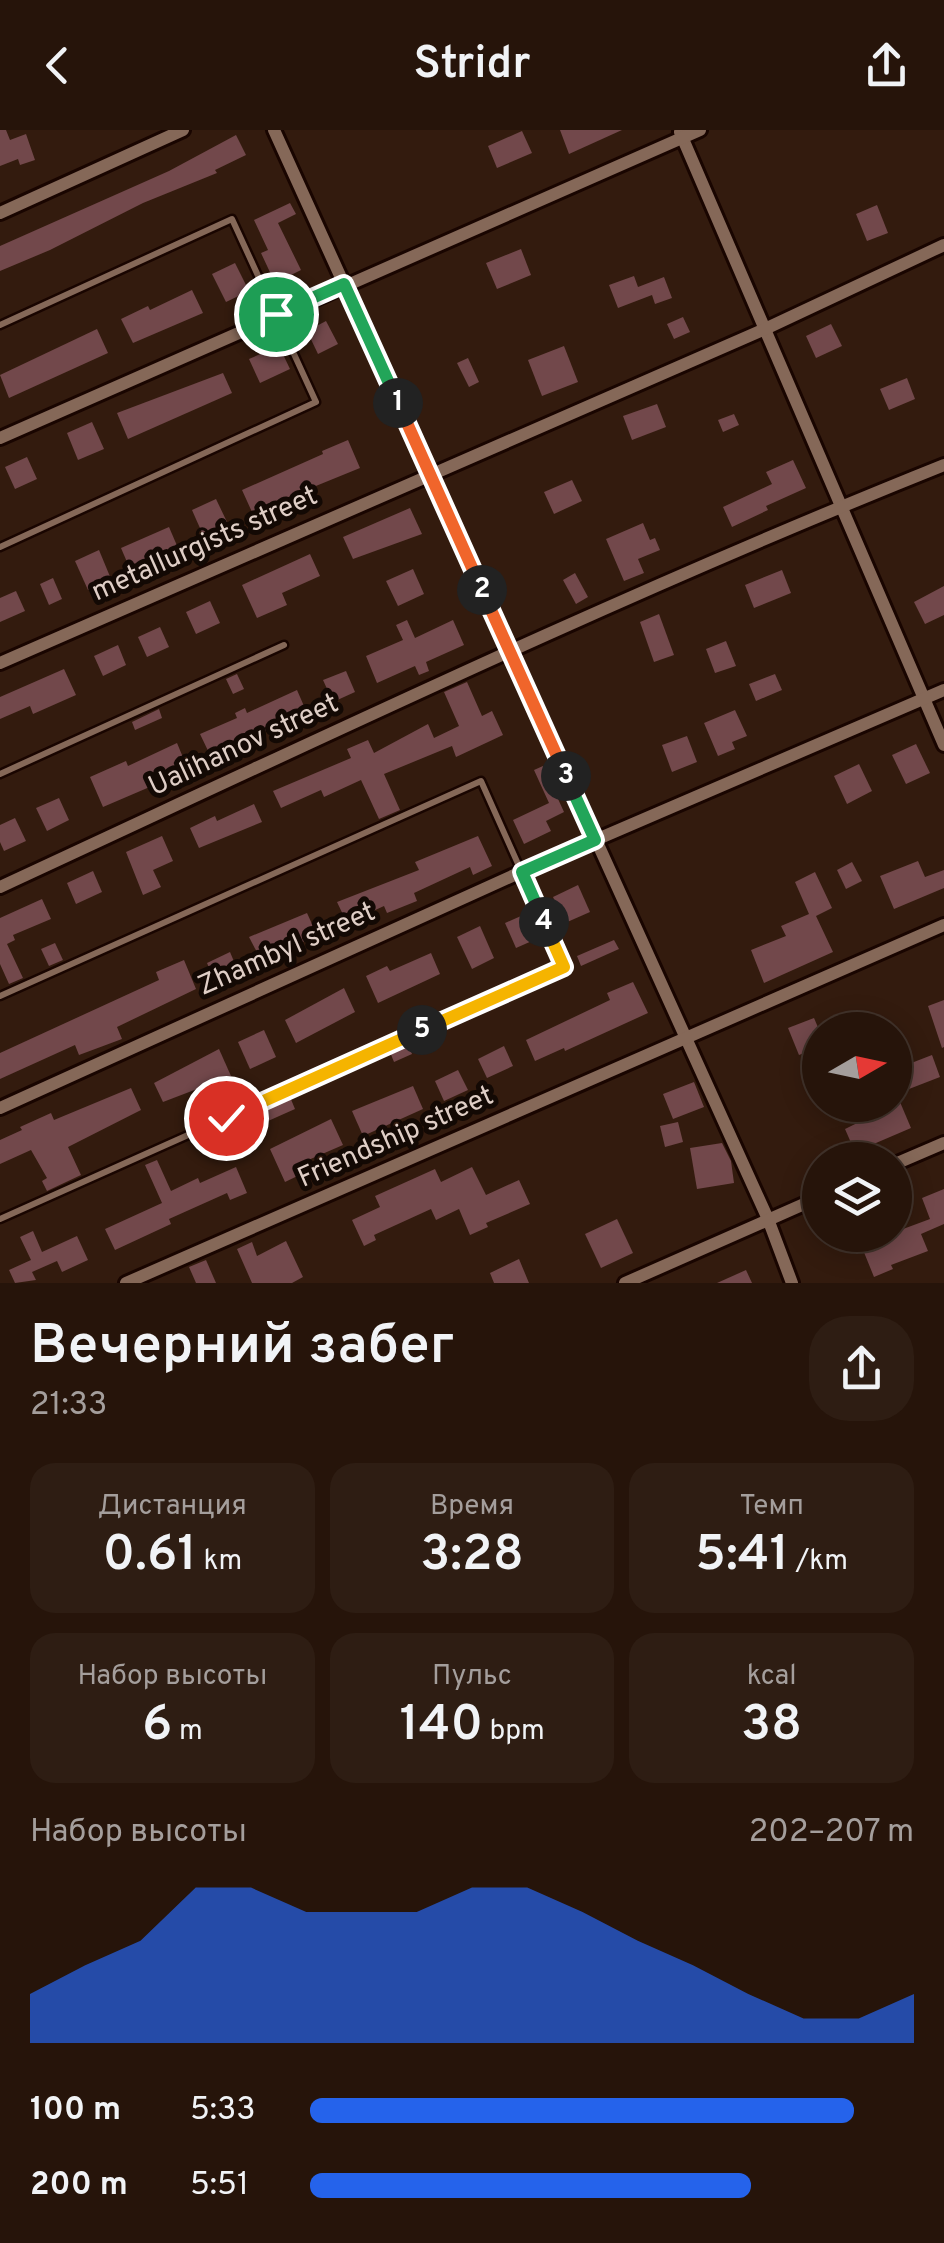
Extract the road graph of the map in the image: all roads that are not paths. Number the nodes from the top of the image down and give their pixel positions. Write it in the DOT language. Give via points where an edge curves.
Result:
graph roads {
  1 [pos="183,130"];
  2 [pos="274,130"];
  3 [pos="700,130"];
  4 [pos="681,134"];
  5 [pos="0,213"];
  6 [pos="944,246"];
  7 [pos="344,284"];
  8 [pos="276,314"];
  9 [pos="0,325"];
  10 [pos="764,329"];
  11 [pos="0,438"];
  12 [pos="944,466"];
  13 [pos="430,473"];
  14 [pos="841,506"];
  15 [pos="0,547"];
  16 [pos="284,645"];
  17 [pos="509,651"];
  18 [pos="0,663"];
  19 [pos="944,690"];
  20 [pos="924,698"];
  21 [pos="944,745"];
  22 [pos="0,774"];
  23 [pos="595,840"];
  24 [pos="522,872"];
  25 [pos="0,887"];
  26 [pos="944,925"];
  27 [pos="0,996"];
  28 [pos="686,1038"];
  29 [pos="0,1108"];
  30 [pos="944,1143"];
  31 [pos="912,1157"];
  32 [pos="802,1204"];
  33 [pos="768,1219"];
  34 [pos="0,1220"];
  35 [pos="793,1281"];
  36 [pos="126,1283"];
  37 [pos="625,1283"];
  1 -- 5 [label="street"];
  2 -- 7 [label="street"];
  3 -- 4 [label="street"];
  4 -- 7 [label="street"];
  4 -- 10 [label="street"];
  6 -- 10 [label="street, metallurgists street"];
  7 -- 8 [label="street"];
  7 -- 13 [label="street"];
  8 -- 9 [label="lane" via="232,219"];
  8 -- 11 [label="street"];
  8 -- 15 [label="lane" via="316,402"];
  10 -- 13 [label="street, metallurgists street"];
  10 -- 14 [label="street"];
  12 -- 14 [label="street, Ualihanov street"];
  13 -- 17 [label="street"];
  13 -- 18 [label="street, metallurgists street"];
  14 -- 17 [label="street, Ualihanov street"];
  14 -- 20 [label="street"];
  16 -- 22 [label="lane"];
  17 -- 23 [label="street"];
  17 -- 25 [label="street, Ualihanov street"];
  19 -- 20 [label="street, Zhambyl street"];
  20 -- 21 [label="street"];
  20 -- 23 [label="street, Zhambyl street"];
  23 -- 24 [label="street, Zhambyl street"];
  23 -- 28 [label="street"];
  24 -- 27 [label="lane" via="481,781"];
  24 -- 29 [label="street, Zhambyl street"];
  24 -- 34 [label="lane" via="564,967"];
  26 -- 28 [label="street, Friendship street"];
  28 -- 33 [label="street"];
  28 -- 36 [label="street, Friendship street"];
  30 -- 31 [label="street"];
  32 -- 33 [label="street"];
  33 -- 35 [label="street"];
  33 -- 37 [label="street"];
}
